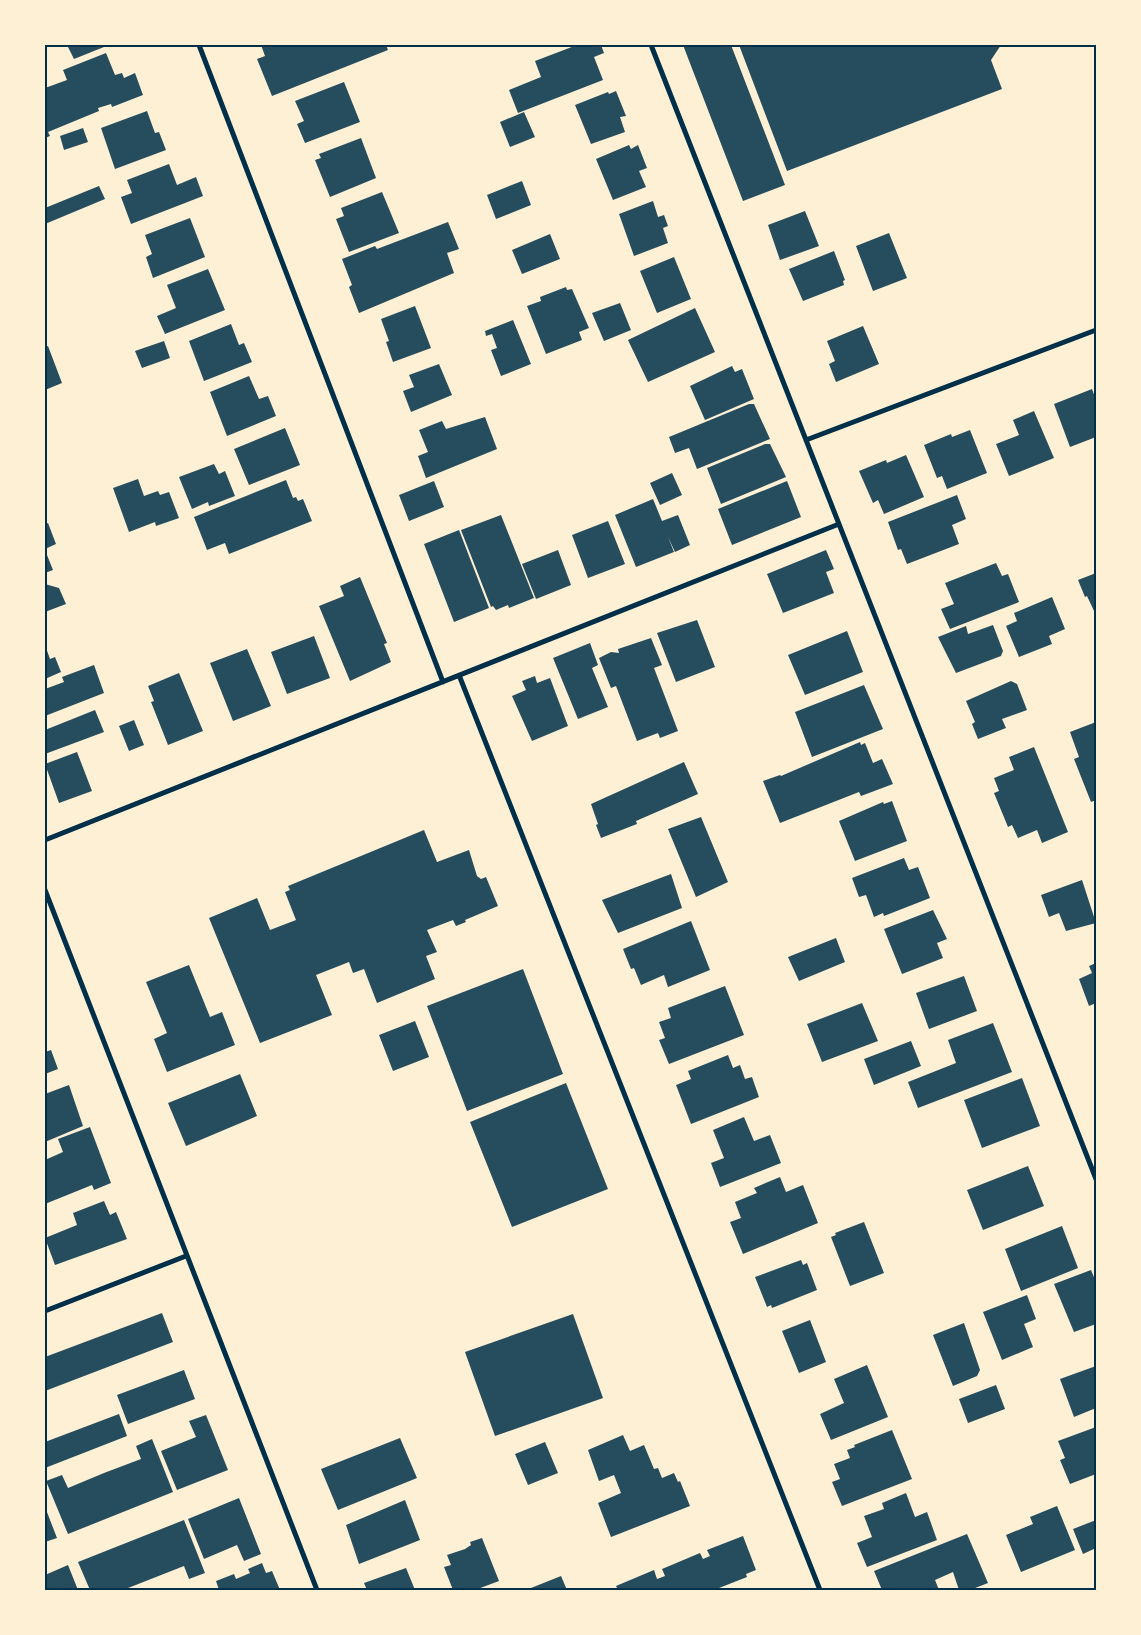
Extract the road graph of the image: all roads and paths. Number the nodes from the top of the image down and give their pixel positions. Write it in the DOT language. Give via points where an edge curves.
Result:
graph roads {
  1 [pos="199,45"];
  2 [pos="650,45"];
  3 [pos="1096,330"];
  4 [pos="806,440"];
  5 [pos="839,524"];
  6 [pos="459,675"];
  7 [pos="443,682"];
  8 [pos="45,840"];
  9 [pos="45,890"];
  10 [pos="1096,1179"];
  11 [pos="186,1256"];
  12 [pos="45,1311"];
  13 [pos="317,1590"];
  14 [pos="820,1590"];
  1 -- 7 [label="street"];
  2 -- 4 [label="street"];
  3 -- 4 [label="street"];
  4 -- 5 [label="street"];
  5 -- 6 [label="street"];
  5 -- 10 [label="street"];
  6 -- 7 [label="street"];
  6 -- 14 [label="street"];
  7 -- 8 [label="street"];
  9 -- 11 [label="street"];
  11 -- 12 [label="street"];
  11 -- 13 [label="street"];
}
